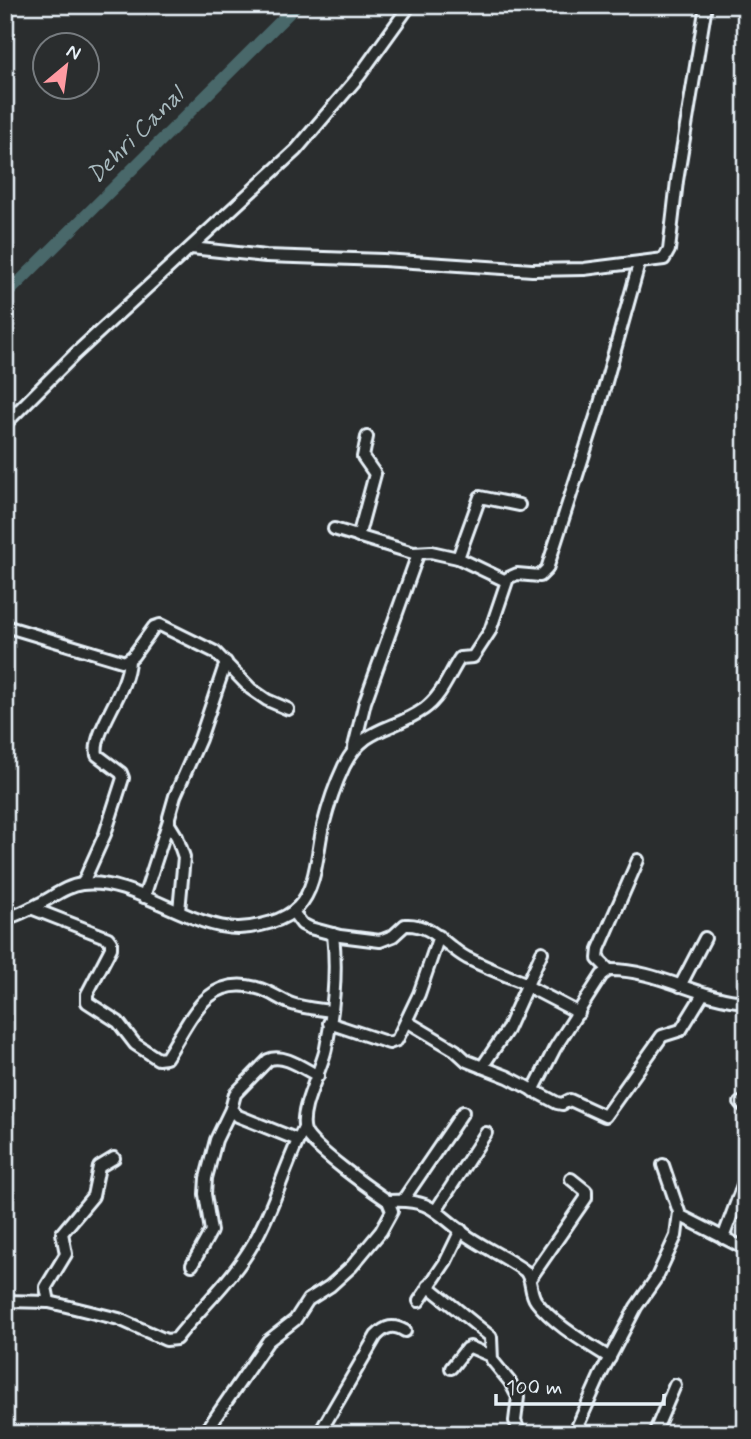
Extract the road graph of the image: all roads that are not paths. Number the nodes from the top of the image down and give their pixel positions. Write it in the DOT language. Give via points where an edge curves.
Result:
graph roads {
  1 [pos="410,5"];
  2 [pos="706,5"];
  3 [pos="191,248"];
  4 [pos="639,264"];
  5 [pos="5,425"];
  6 [pos="367,437"];
  7 [pos="519,505"];
  8 [pos="334,529"];
  9 [pos="358,537"];
  10 [pos="418,554"];
  11 [pos="458,558"];
  12 [pos="506,581"];
  13 [pos="5,626"];
  14 [pos="129,660"];
  15 [pos="226,662"];
  16 [pos="288,709"];
  17 [pos="354,750"];
  18 [pos="169,820"];
  19 [pos="638,860"];
  20 [pos="83,883"];
  21 [pos="144,897"];
  22 [pos="31,908"];
  23 [pos="179,911"];
  24 [pos="293,912"];
  25 [pos="5,919"];
  26 [pos="333,934"];
  27 [pos="439,936"];
  28 [pos="705,938"];
  29 [pos="542,952"];
  30 [pos="609,970"];
  31 [pos="528,985"];
  32 [pos="680,986"];
  33 [pos="704,994"];
  34 [pos="746,1002"];
  35 [pos="330,1011"];
  36 [pos="579,1013"];
  37 [pos="408,1022"];
  38 [pos="329,1023"];
  39 [pos="482,1067"];
  40 [pos="318,1076"];
  41 [pos="533,1091"];
  42 [pos="231,1109"];
  43 [pos="463,1112"];
  44 [pos="304,1128"];
  45 [pos="486,1133"];
  46 [pos="298,1140"];
  47 [pos="114,1158"];
  48 [pos="663,1165"];
  49 [pos="746,1177"];
  50 [pos="571,1179"];
  51 [pos="403,1200"];
  52 [pos="388,1201"];
  53 [pos="436,1210"];
  54 [pos="679,1215"];
  55 [pos="461,1230"];
  56 [pos="723,1238"];
  57 [pos="746,1249"];
  58 [pos="192,1265"];
  59 [pos="530,1279"];
  60 [pos="428,1286"];
  61 [pos="5,1301"];
  62 [pos="419,1301"];
  63 [pos="49,1302"];
  64 [pos="405,1331"];
  65 [pos="491,1356"];
  66 [pos="610,1359"];
  67 [pos="451,1368"];
  68 [pos="675,1385"];
  69 [pos="204,1434"];
  70 [pos="319,1434"];
  71 [pos="520,1434"];
  72 [pos="575,1434"];
  73 [pos="654,1434"];
  1 -- 3 [label="street" via="359,76 296,150"];
  2 -- 4 [label="street" via="669,250 664,259"];
  3 -- 4 [label="street" via="532,270"];
  3 -- 5 [label="street"];
  4 -- 12 [label="street" via="550,561 540,576 517,574"];
  6 -- 9 [label="street" via="363,457 375,474"];
  7 -- 11 [label="street" via="480,497"];
  8 -- 9 [label="street"];
  9 -- 10 [label="street"];
  10 -- 11 [label="street"];
  10 -- 17 [label="street" via="365,702"];
  11 -- 12 [label="street"];
  12 -- 17 [label="street" via="490,631 475,655 460,658 440,694 423,710 368,736"];
  13 -- 14 [label="street" via="97,655"];
  14 -- 15 [label="street" via="160,625 203,645"];
  14 -- 20 [label="street" via="126,681 96,751 123,778"];
  15 -- 16 [label="street" via="260,695"];
  15 -- 18 [label="street"];
  17 -- 24 [label="street" via="327,812 309,888"];
  18 -- 21 [label="street"];
  18 -- 23 [label="street" via="184,857"];
  19 -- 30 [label="street" via="599,949 598,959"];
  20 -- 21 [label="street"];
  20 -- 22 [label="street"];
  21 -- 23 [label="street"];
  22 -- 25 [label="street"];
  22 -- 35 [label="street" via="108,938 111,948 87,1002 118,1022 135,1044 158,1059 166,1058 192,1016 222,987 258,988 293,1005"];
  23 -- 24 [label="street" via="214,925 240,928"];
  24 -- 26 [label="street" via="302,924"];
  26 -- 27 [label="street" via="380,941 411,925"];
  26 -- 35 [label="street"];
  27 -- 31 [label="street" via="468,958"];
  27 -- 37 [label="street"];
  28 -- 32 [label="street"];
  29 -- 31 [label="street"];
  30 -- 32 [label="street"];
  30 -- 36 [label="street"];
  31 -- 36 [label="street"];
  31 -- 39 [label="street" via="507,1030"];
  32 -- 33 [label="street"];
  33 -- 34 [label="street"];
  33 -- 41 [label="street" via="681,1030 662,1036 607,1115 570,1100 557,1103"];
  35 -- 38 [label="street"];
  36 -- 41 [label="street"];
  37 -- 38 [label="street" via="397,1040 389,1043"];
  37 -- 39 [label="street"];
  38 -- 40 [label="street"];
  39 -- 41 [label="street"];
  40 -- 42 [label="street" via="273,1057 234,1094"];
  40 -- 44 [label="street"];
  42 -- 46 [label="street"];
  42 -- 58 [label="street" via="216,1140 206,1178 211,1231"];
  43 -- 51 [label="street"];
  44 -- 46 [label="street"];
  44 -- 52 [label="street" via="318,1146"];
  45 -- 53 [label="street"];
  46 -- 63 [label="street" via="253,1244 224,1286 176,1339 166,1340 119,1319"];
  47 -- 63 [label="street" via="99,1167 93,1196 62,1233 66,1254 46,1287"];
  48 -- 54 [label="street"];
  49 -- 56 [label="street"];
  50 -- 59 [label="street" via="586,1191 586,1198"];
  51 -- 52 [label="street"];
  51 -- 53 [label="street"];
  52 -- 69 [label="street" via="392,1211 381,1231 342,1276 308,1300 295,1320 268,1342"];
  53 -- 55 [label="street"];
  54 -- 56 [label="street"];
  54 -- 66 [label="street" via="666,1260"];
  55 -- 59 [label="street" via="525,1271"];
  55 -- 60 [label="street"];
  56 -- 57 [label="street"];
  59 -- 66 [label="street" via="534,1298 546,1312"];
  60 -- 62 [label="street"];
  60 -- 65 [label="street" via="488,1334"];
  61 -- 63 [label="street"];
  64 -- 70 [label="street" via="386,1327 376,1336"];
  65 -- 67 [label="street" via="470,1347"];
  65 -- 71 [label="street" via="518,1397 515,1421"];
  66 -- 72 [label="street"];
  68 -- 73 [label="street"];
}
